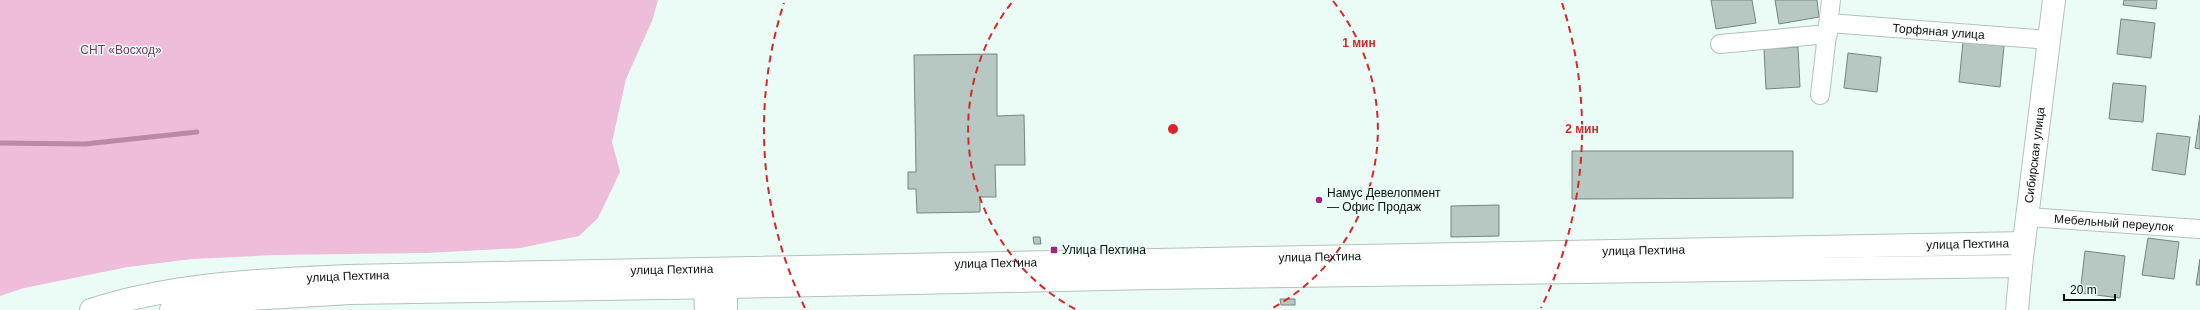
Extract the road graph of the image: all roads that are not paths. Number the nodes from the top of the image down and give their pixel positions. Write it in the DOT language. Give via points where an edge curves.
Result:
graph roads {
  1 [pos="1831,0"];
  2 [pos="2054,0"];
  3 [pos="1828,28"];
  4 [pos="2049,40"];
  5 [pos="1720,44"];
  6 [pos="1820,94"];
  7 [pos="2027,217"];
  8 [pos="2200,229"];
  9 [pos="2024,243"];
  10 [pos="2021,266"];
  11 [pos="716,268"];
  12 [pos="716,287"];
  13 [pos="91,310"];
  14 [pos="171,310"];
  15 [pos="706,310"];
  16 [pos="726,310"];
  17 [pos="2017,310"];
  1 -- 3 [label="street"];
  2 -- 4 [label="street, Сибирская улица"];
  3 -- 4 [label="street, Торфяная улица"];
  3 -- 5 [label="street, Торфяная улица"];
  3 -- 6 [label="street"];
  4 -- 7 [label="street, Сибирская улица"];
  7 -- 8 [label="street, Мебельный переулок"];
  7 -- 9 [label="street, Сибирская улица"];
  9 -- 10 [label="street, Сибирская улица"];
  9 -- 11 [label="street, улица Пехтина"];
  10 -- 12 [label="street, улица Пехтина"];
  10 -- 17 [label="street, Сибирская улица"];
  11 -- 12 [label="street"];
  11 -- 13 [label="street, улица Пехтина" via="237,281 192,287"];
  12 -- 14 [label="street, улица Пехтина" via="350,293 234,300"];
  12 -- 15 [label="street"];
  12 -- 16 [label="street"];
}
